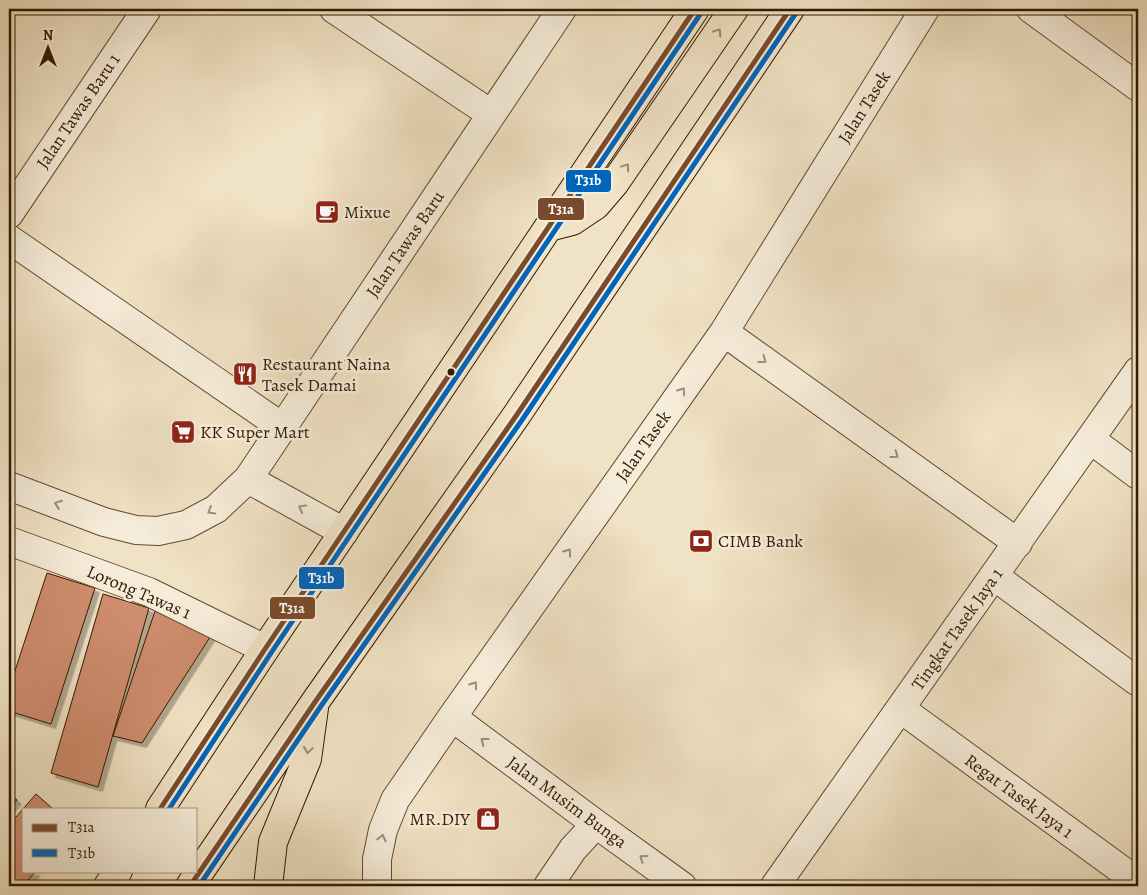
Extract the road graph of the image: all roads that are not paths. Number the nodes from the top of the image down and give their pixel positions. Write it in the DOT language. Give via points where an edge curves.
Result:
graph roads {
  1 [pos="147,9"];
  2 [pos="334,9"];
  3 [pos="562,9"];
  4 [pos="695,9"];
  5 [pos="734,9"];
  6 [pos="790,9"];
  7 [pos="925,9"];
  8 [pos="1031,9"];
  9 [pos="1138,87"];
  10 [pos="491,114"];
  11 [pos="9,214"];
  12 [pos="549,227"];
  13 [pos="9,239"];
  14 [pos="724,332"];
  15 [pos="1138,371"];
  16 [pos="282,427"];
  17 [pos="1090,439"];
  18 [pos="1138,475"];
  19 [pos="248,479"];
  20 [pos="9,486"];
  21 [pos="344,532"];
  22 [pos="9,542"];
  23 [pos="1018,543"];
  24 [pos="994,576"];
  25 [pos="265,649"];
  26 [pos="1138,682"];
  27 [pos="315,702"];
  28 [pos="901,709"];
  29 [pos="452,717"];
  30 [pos="161,808"];
  31 [pos="596,824"];
  32 [pos="117,872"];
  33 [pos="1138,882"];
  34 [pos="108,886"];
  35 [pos="190,886"];
  36 [pos="268,886"];
  37 [pos="377,886"];
  38 [pos="548,886"];
  39 [pos="682,886"];
  40 [pos="775,886"];
  1 -- 11 [label="street, Jalan Tawas Baru 1"];
  2 -- 10 [label="street"];
  3 -- 10 [label="street, Jalan Tawas Baru"];
  4 -- 12 [label="highway"];
  12 -- 5 [label="highway, one-way" via="580,216 596,205 614,184"];
  6 -- 27 [label="highway" via="516,416"];
  7 -- 14 [label="street, Jalan Tasek"];
  8 -- 9 [label="street"];
  10 -- 16 [label="street, Jalan Tawas Baru"];
  12 -- 21 [label="highway"];
  13 -- 16 [label="street"];
  14 -- 23 [label="street, one-way"];
  29 -- 14 [label="street, Jalan Tasek, one-way"];
  15 -- 17 [label="street, Tingkat Tasek Jaya 1"];
  16 -- 19 [label="street, Jalan Tawas Baru"];
  17 -- 18 [label="street"];
  17 -- 23 [label="street, Tingkat Tasek Jaya 1"];
  19 -- 20 [label="street, Jalan Tawas Baru, one-way" via="216,508 186,525 158,531 136,530 104,522"];
  21 -- 19 [label="street, one-way"];
  21 -- 25 [label="highway"];
  22 -- 25 [label="street, Lorong Tawas 1" via="149,592"];
  23 -- 24 [label="street, Tingkat Tasek Jaya 1"];
  24 -- 26 [label="street"];
  24 -- 28 [label="street, Tingkat Tasek Jaya 1"];
  25 -- 30 [label="highway"];
  27 -- 35 [label="highway"];
  27 -- 36 [label="highway, one-way" via="307,758 273,842"];
  28 -- 33 [label="street, Regat Tasek Jaya 1"];
  28 -- 40 [label="street, Tingkat Tasek Jaya 1"];
  31 -- 29 [label="street, Jalan Musim Bunga, one-way"];
  37 -- 29 [label="street, Jalan Tasek, one-way" via="377,859 395,800"];
  31 -- 38 [label="street"];
  39 -- 31 [label="street, Jalan Musim Bunga, one-way"];
  32 -- 34 [label="highway"];
}
